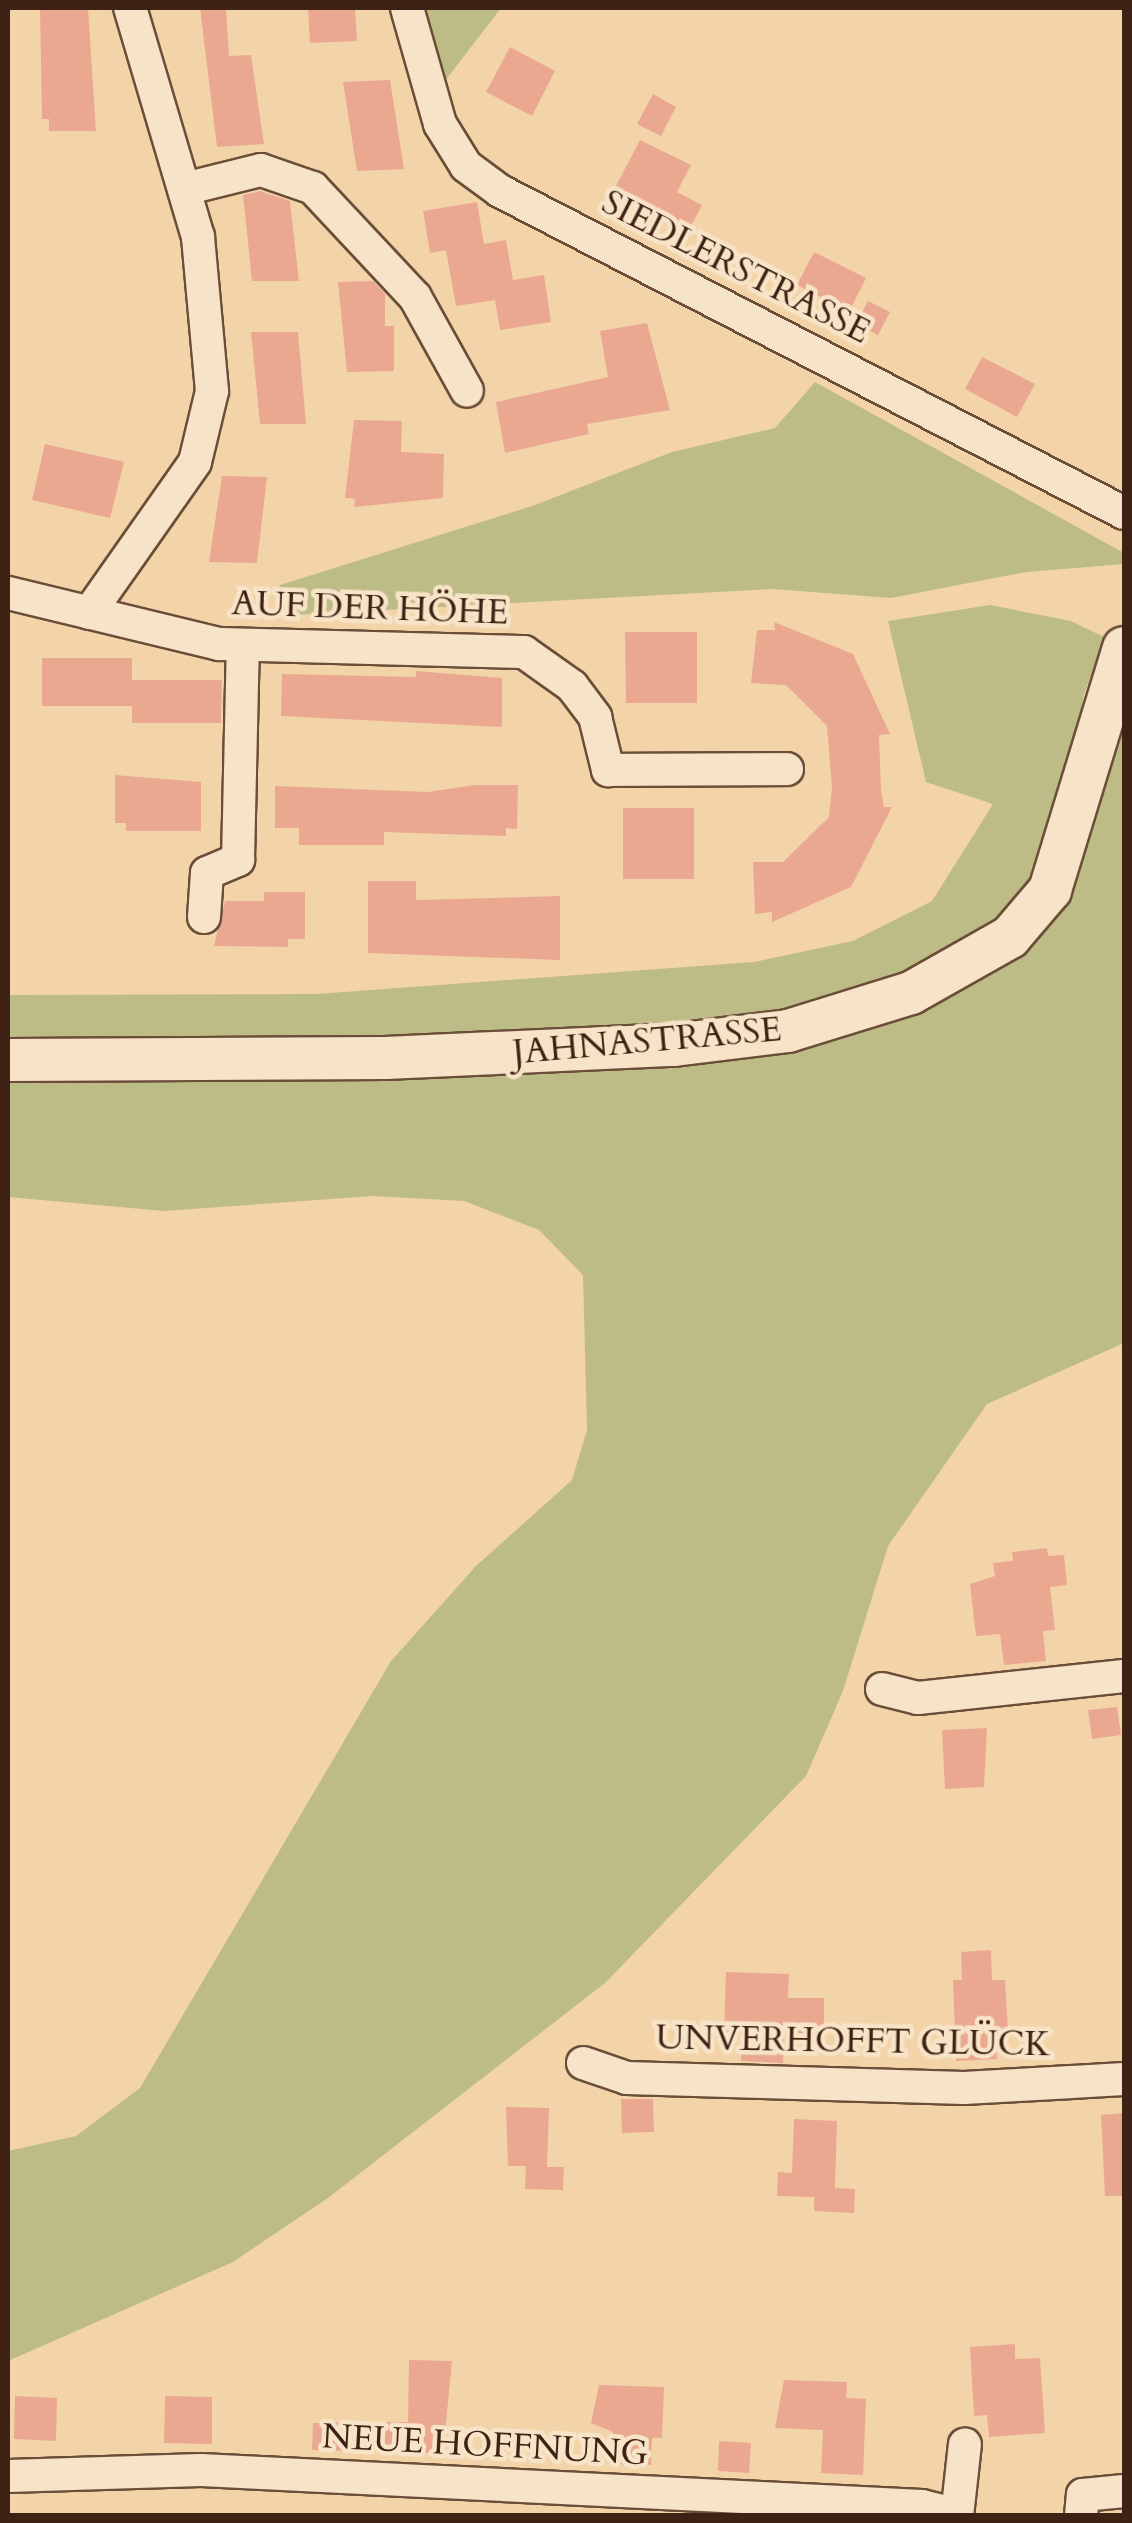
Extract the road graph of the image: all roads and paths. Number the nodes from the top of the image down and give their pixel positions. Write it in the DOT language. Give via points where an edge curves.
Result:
graph roads {
  1 [pos="130,8"];
  2 [pos="406,8"];
  3 [pos="184,189"];
  4 [pos="467,391"];
  5 [pos="1124,513"];
  6 [pos="8,592"];
  7 [pos="89,614"];
  8 [pos="243,645"];
  9 [pos="1124,648"];
  10 [pos="787,770"];
  11 [pos="204,918"];
  12 [pos="8,1060"];
  13 [pos="1124,1676"];
  14 [pos="882,1689"];
  15 [pos="583,2063"];
  16 [pos="1124,2079"];
  17 [pos="964,2444"];
  18 [pos="8,2476"];
  19 [pos="1124,2491"];
  20 [pos="957,2515"];
  21 [pos="1081,2516"];
  1 -- 3 [label="street"];
  2 -- 5 [label="street, SIEDLERSTRASSE" via="440,124 466,166 500,191"];
  3 -- 4 [label="street" via="261,170 313,188 415,297"];
  3 -- 7 [label="street" via="212,338 206,421 172,503"];
  6 -- 7 [label="street, AUF DER HÖHE"];
  7 -- 8 [label="street, AUF DER HÖHE"];
  8 -- 10 [label="street, AUF DER HÖHE" via="524,652 572,686 595,717 608,770"];
  8 -- 11 [label="street" via="238,860 207,873"];
  9 -- 12 [label="street, JAHNASTRASSE" via="1050,890 1010,937 911,993 788,1031 674,1045 385,1058"];
  13 -- 14 [label="street" via="918,1698"];
  15 -- 16 [label="street, UNVERHOFFT GLÜCK" via="647,2079 964,2088"];
  17 -- 20 [label="street"];
  18 -- 20 [label="street, NEUE HOFFNUNG" via="201,2470 922,2506"];
  19 -- 21 [label="street" via="1083,2495"];
}
